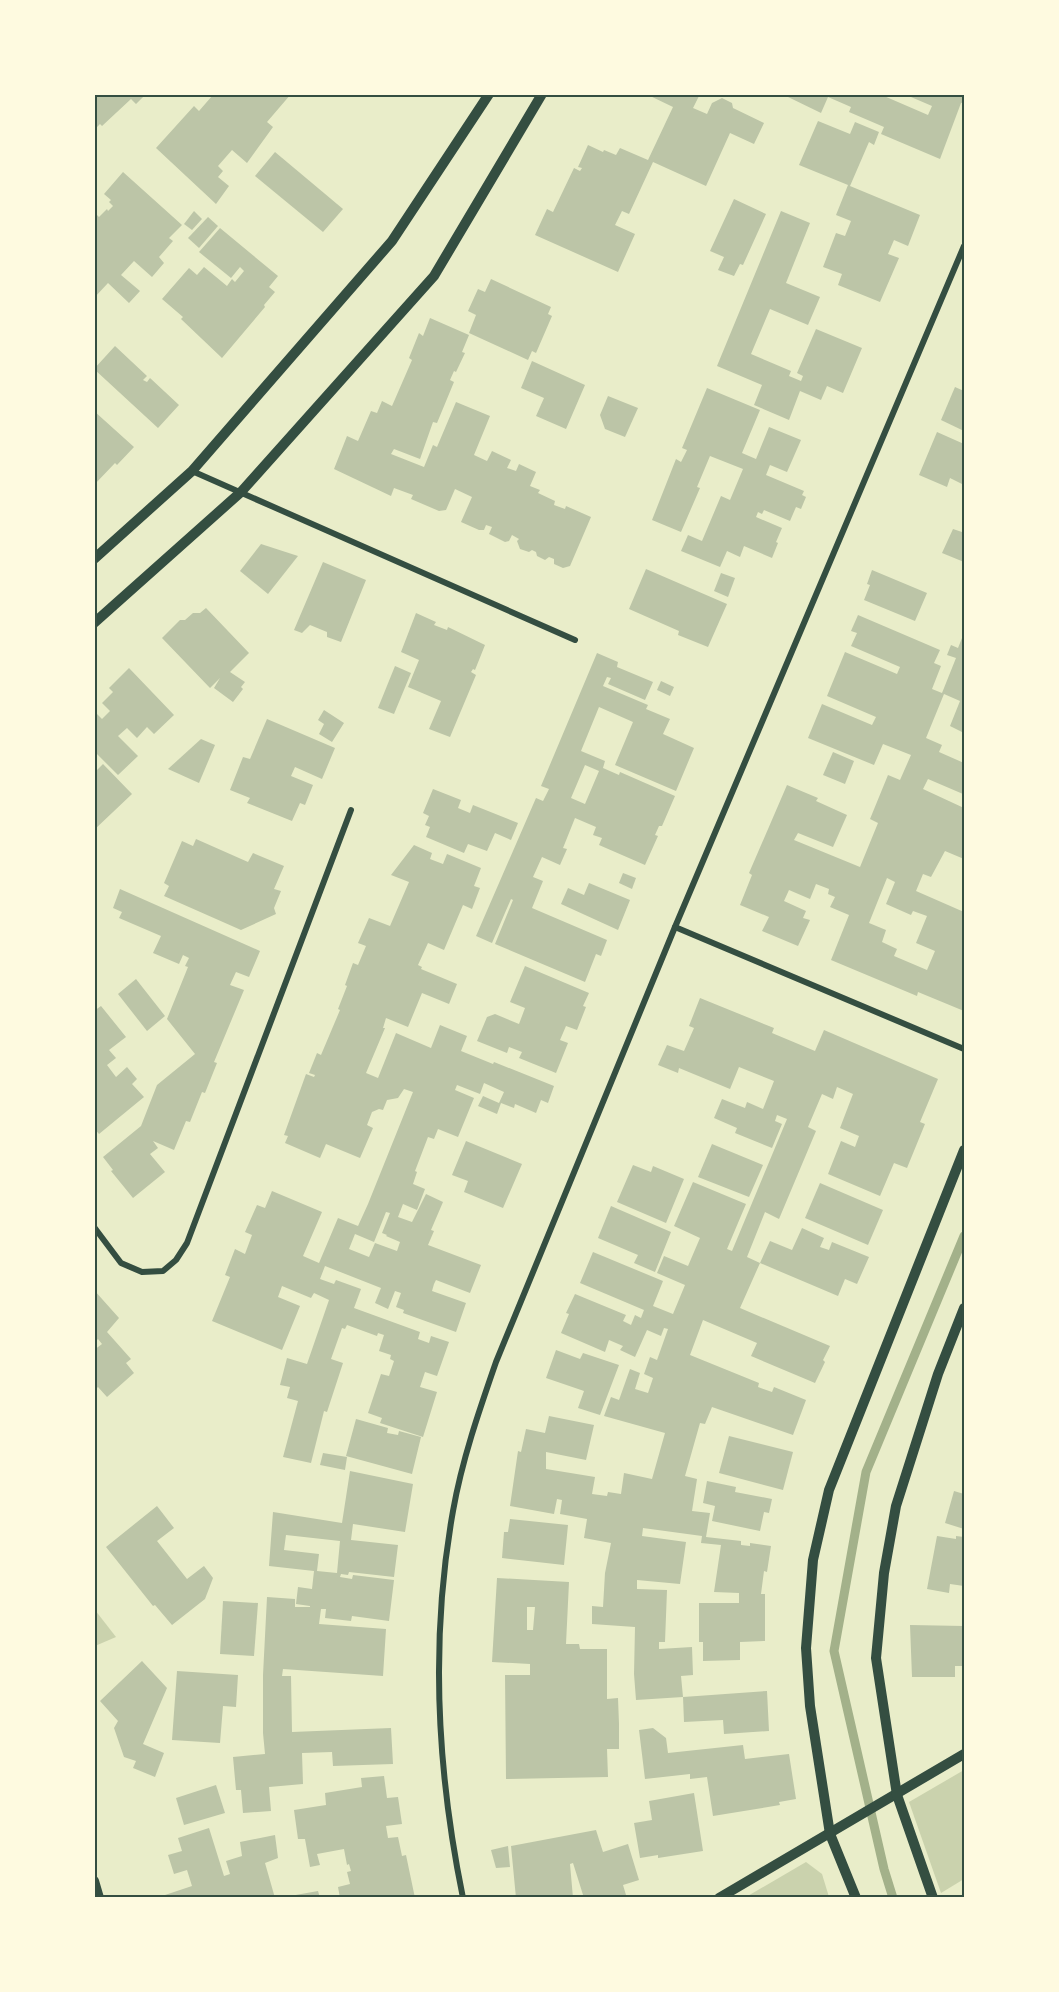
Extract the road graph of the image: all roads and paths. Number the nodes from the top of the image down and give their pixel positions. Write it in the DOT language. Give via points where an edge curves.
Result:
graph roads {
  1 [pos="489,94"];
  2 [pos="542,94"];
  3 [pos="964,246"];
  4 [pos="192,471"];
  5 [pos="241,492"];
  6 [pos="94,559"];
  7 [pos="94,623"];
  8 [pos="574,640"];
  9 [pos="351,810"];
  10 [pos="675,927"];
  11 [pos="964,1049"];
  12 [pos="964,1150"];
  13 [pos="94,1227"];
  14 [pos="964,1308"];
  15 [pos="964,1754"];
  16 [pos="897,1795"];
  17 [pos="830,1834"];
  18 [pos="94,1881"];
  19 [pos="99,1898"];
  20 [pos="463,1898"];
  21 [pos="719,1898"];
  22 [pos="856,1898"];
  23 [pos="933,1898"];
  1 -- 4 [label="street" via="392,241"];
  2 -- 5 [label="street" via="434,276"];
  3 -- 10 [label="street"];
  4 -- 5 [label="street"];
  4 -- 6 [label="street"];
  5 -- 7 [label="street"];
  5 -- 8 [label="street"];
  9 -- 13 [label="street" via="188,1243 163,1271 142,1272 121,1263"];
  10 -- 11 [label="street"];
  10 -- 20 [label="street" via="496,1362 475,1423 453,1511 440,1616 440,1722 451,1840"];
  12 -- 17 [label="street" via="829,1490 813,1560 807,1659 810,1706"];
  14 -- 16 [label="street" via="938,1374 896,1506 884,1573 876,1658"];
  15 -- 16 [label="street"];
  16 -- 17 [label="street"];
  16 -- 23 [label="street"];
  17 -- 21 [label="street"];
  17 -- 22 [label="street"];
  18 -- 19 [label="street"];
}
